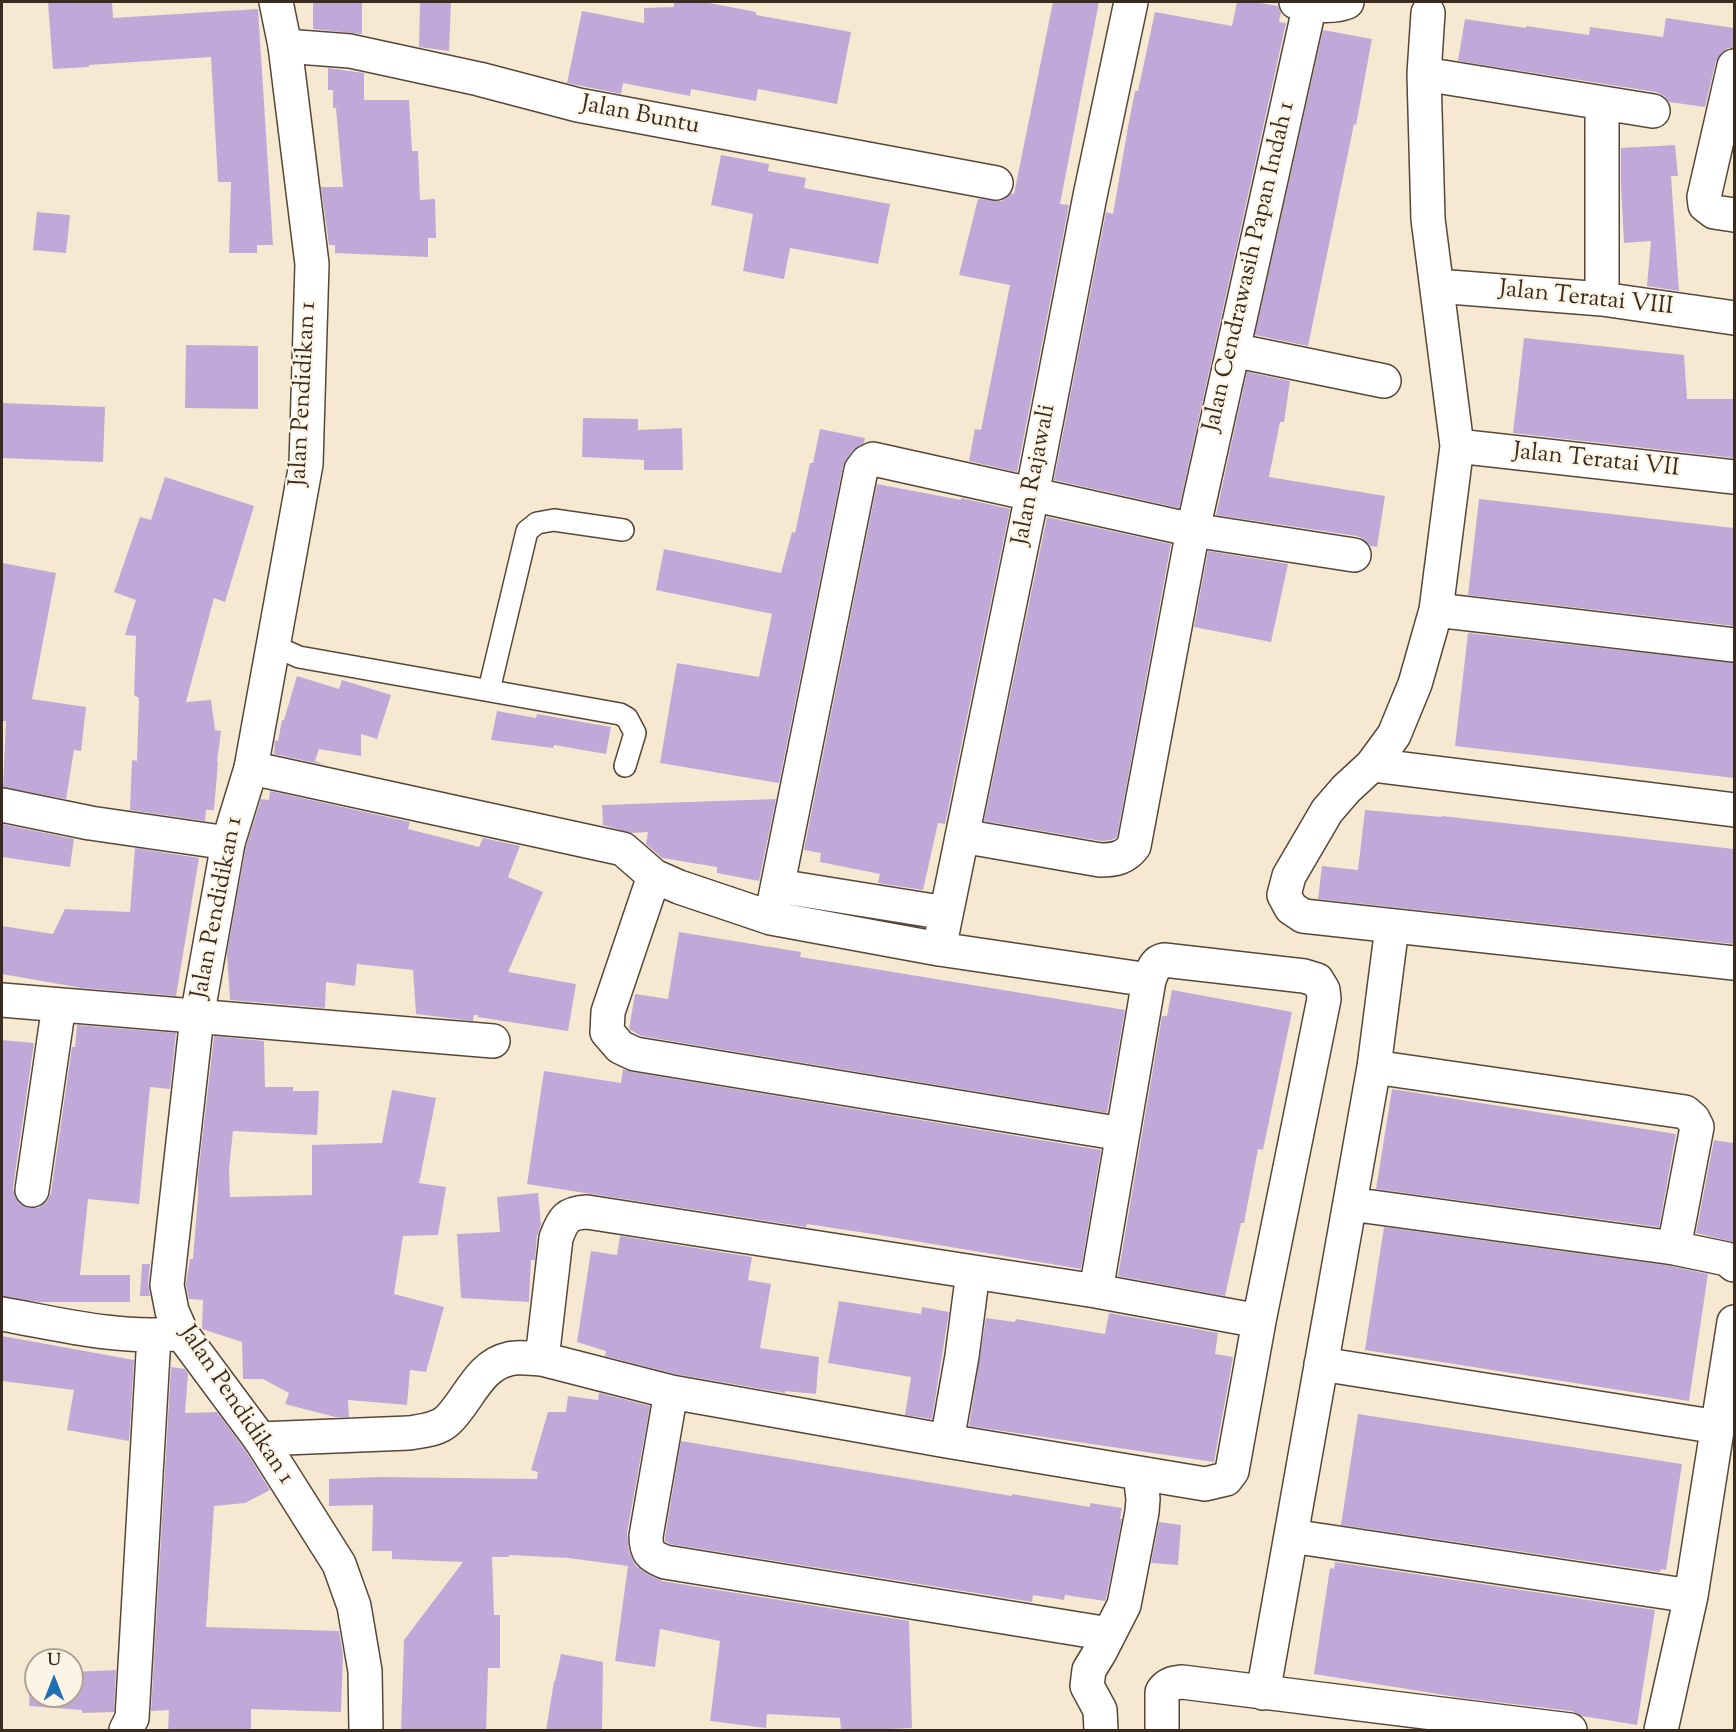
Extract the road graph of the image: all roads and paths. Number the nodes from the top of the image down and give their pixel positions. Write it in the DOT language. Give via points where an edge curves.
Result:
graph roads {
  1 [pos="276,2"];
  2 [pos="1131,2"];
  3 [pos="1347,2"];
  4 [pos="1303,3"];
  5 [pos="1428,14"];
  6 [pos="285,46"];
  7 [pos="1734,66"];
  8 [pos="1424,74"];
  9 [pos="1602,103"];
  10 [pos="1653,111"];
  11 [pos="996,183"];
  12 [pos="1734,215"];
  13 [pos="1437,286"];
  14 [pos="1602,299"];
  15 [pos="1734,318"];
  16 [pos="1233,350"];
  17 [pos="1384,381"];
  18 [pos="1457,446"];
  19 [pos="1734,477"];
  20 [pos="1032,495"];
  21 [pos="623,530"];
  22 [pos="1193,530"];
  23 [pos="1354,555"];
  24 [pos="1436,610"];
  25 [pos="1734,645"];
  26 [pos="274,646"];
  27 [pos="489,690"];
  28 [pos="1372,765"];
  29 [pos="625,766"];
  30 [pos="251,768"];
  31 [pos="2,805"];
  32 [pos="1734,810"];
  33 [pos="962,836"];
  34 [pos="228,843"];
  35 [pos="654,876"];
  36 [pos="778,886"];
  37 [pos="946,913"];
  38 [pos="771,918"];
  39 [pos="1392,927"];
  40 [pos="939,949"];
  41 [pos="1734,963"];
  42 [pos="1149,980"];
  43 [pos="2,1000"];
  44 [pos="59,1005"];
  45 [pos="197,1017"];
  46 [pos="493,1041"];
  47 [pos="1374,1066"];
  48 [pos="1122,1134"];
  49 [pos="33,1190"];
  50 [pos="1350,1204"];
  51 [pos="1674,1248"];
  52 [pos="1734,1265"];
  53 [pos="973,1272"];
  54 [pos="1096,1292"];
  55 [pos="2,1314"];
  56 [pos="1259,1321"];
  57 [pos="1734,1322"];
  58 [pos="168,1335"];
  59 [pos="542,1359"];
  60 [pos="1321,1364"];
  61 [pos="671,1392"];
  62 [pos="1725,1411"];
  63 [pos="261,1439"];
  64 [pos="947,1441"];
  65 [pos="1723,1465"];
  66 [pos="1140,1473"];
  67 [pos="1291,1536"];
  68 [pos="1691,1596"];
  69 [pos="1109,1634"];
  70 [pos="1263,1693"];
  71 [pos="126,1731"];
  72 [pos="366,1731"];
  73 [pos="1101,1731"];
  74 [pos="1162,1731"];
  75 [pos="1570,1731"];
  76 [pos="1661,1731"];
  1 -- 6 [label="street, Jalan Pendidikan 1"];
  2 -- 20 [label="street, Jalan Rajawali"];
  3 -- 4 [label="street"];
  4 -- 16 [label="street, Jalan Cendrawasih Papan Indah 1"];
  5 -- 8 [label="street"];
  6 -- 11 [label="street, Jalan Buntu" via="360,53 578,105"];
  6 -- 26 [label="street, Jalan Pendidikan 1" via="312,264 306,464"];
  7 -- 12 [label="street" via="1704,197 1705,205 1714,212"];
  8 -- 9 [label="street"];
  8 -- 13 [label="street" via="1428,219"];
  9 -- 10 [label="street"];
  9 -- 14 [label="street"];
  13 -- 14 [label="street, Jalan Teratai VIII"];
  13 -- 18 [label="street"];
  14 -- 15 [label="street, Jalan Teratai VIII"];
  16 -- 17 [label="street"];
  16 -- 22 [label="street, Jalan Cendrawasih Papan Indah 1"];
  18 -- 19 [label="street, Jalan Teratai VII"];
  18 -- 24 [label="street"];
  20 -- 22 [label="street"];
  20 -- 33 [label="street, Jalan Rajawali"];
  20 -- 36 [label="street" via="873,459 861,470"];
  21 -- 27 [label="lane" via="554,520 537,523 527,531"];
  22 -- 23 [label="street"];
  22 -- 33 [label="street, Jalan Cendrawasih Papan Indah 1" via="1134,846 1129,853 1115,860 1100,860"];
  24 -- 25 [label="street"];
  24 -- 28 [label="street" via="1415,684 1394,735"];
  26 -- 27 [label="lane" via="299,657"];
  26 -- 30 [label="street, Jalan Pendidikan 1"];
  27 -- 29 [label="lane" via="620,714 627,718 635,733"];
  28 -- 32 [label="street"];
  28 -- 39 [label="street" via="1327,811 1289,876 1284,895 1291,908 1303,916"];
  30 -- 34 [label="street, Jalan Pendidikan 1"];
  30 -- 35 [label="street" via="623,849"];
  31 -- 34 [label="street" via="90,823"];
  33 -- 37 [label="street, Jalan Rajawali"];
  34 -- 45 [label="street, Jalan Pendidikan 1"];
  35 -- 38 [label="street"];
  35 -- 48 [label="street" via="608,1012 607,1032 620,1047 636,1054"];
  36 -- 37 [label="street"];
  36 -- 38 [label="street"];
  37 -- 40 [label="street, Jalan Rajawali"];
  38 -- 40 [label="street"];
  39 -- 41 [label="street"];
  39 -- 47 [label="street"];
  40 -- 42 [label="street"];
  42 -- 48 [label="street"];
  42 -- 56 [label="street" via="1155,965 1164,960 1304,976 1317,980 1323,990"];
  43 -- 44 [label="street"];
  44 -- 45 [label="street"];
  44 -- 49 [label="street"];
  45 -- 46 [label="street"];
  45 -- 58 [label="street, Jalan Pendidikan 1" via="167,1285 172,1311"];
  47 -- 50 [label="street"];
  47 -- 51 [label="street" via="1685,1112 1697,1127"];
  48 -- 54 [label="street"];
  50 -- 51 [label="street"];
  50 -- 60 [label="street"];
  51 -- 52 [label="street" via="1727,1259"];
  53 -- 54 [label="street"];
  53 -- 59 [label="street" via="574,1213 561,1223 556,1238"];
  53 -- 64 [label="street"];
  54 -- 56 [label="street"];
  55 -- 58 [label="street" via="104,1333"];
  56 -- 66 [label="street" via="1232,1471 1226,1479 1206,1484"];
  57 -- 62 [label="street"];
  58 -- 63 [label="street, Jalan Pendidikan 1"];
  58 -- 71 [label="street" via="132,1718"];
  59 -- 61 [label="street"];
  59 -- 63 [label="street" via="509,1359 493,1366 447,1421 431,1430"];
  60 -- 62 [label="street"];
  60 -- 67 [label="street"];
  61 -- 64 [label="street"];
  61 -- 69 [label="street" via="646,1536 646,1550 652,1557"];
  62 -- 65 [label="street"];
  63 -- 72 [label="street, Jalan Pendidikan 1" via="339,1564 354,1606 365,1671"];
  64 -- 66 [label="street"];
  65 -- 68 [label="street"];
  66 -- 69 [label="street" via="1142,1512 1124,1605"];
  67 -- 68 [label="street"];
  67 -- 70 [label="street"];
  68 -- 76 [label="street"];
  69 -- 73 [label="street" via="1089,1670 1087,1686 1100,1710"];
  70 -- 74 [label="street" via="1171,1683 1161,1692"];
  70 -- 75 [label="street"];
}
